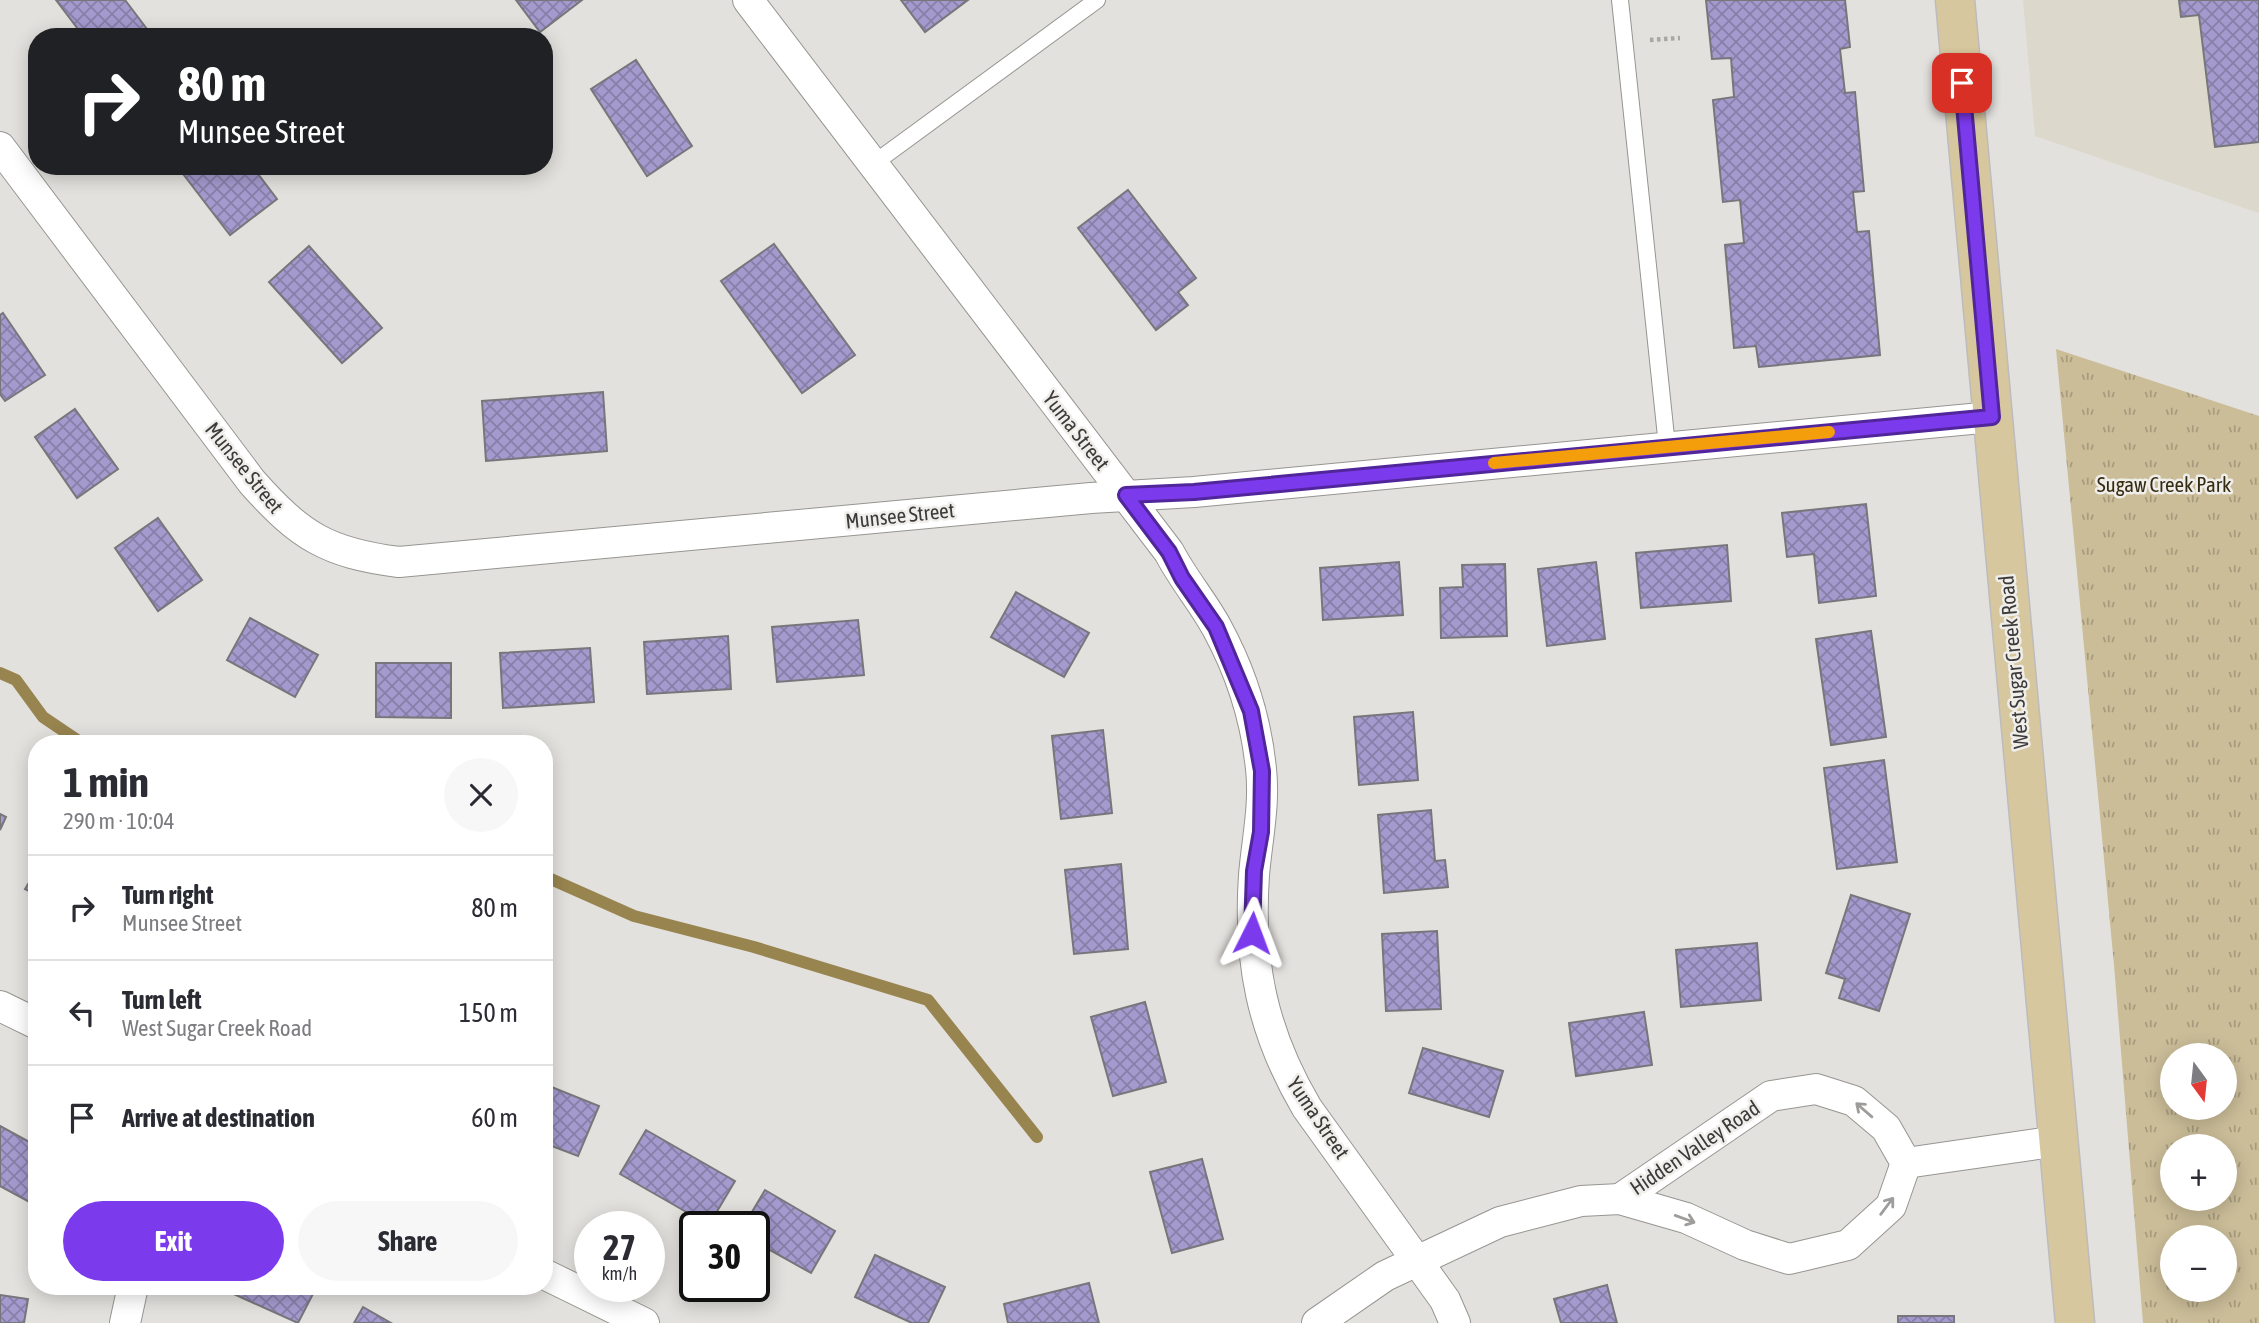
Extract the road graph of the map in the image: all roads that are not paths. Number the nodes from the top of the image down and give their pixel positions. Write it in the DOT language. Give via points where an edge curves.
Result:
graph roads {
  1 [pos="748,0"];
  2 [pos="1097,0"];
  3 [pos="1620,0"];
  4 [pos="1955,0"];
  5 [pos="0,147"];
  6 [pos="873,164"];
  7 [pos="1992,417"];
  8 [pos="1667,446"];
  9 [pos="1126,495"];
  10 [pos="0,1006"];
  11 [pos="28,1020"];
  12 [pos="2058,1142"];
  13 [pos="1906,1163"];
  14 [pos="1620,1199"];
  15 [pos="1418,1261"];
  16 [pos="553,1278"];
  17 [pos="131,1295"];
  18 [pos="125,1323"];
  19 [pos="644,1323"];
  20 [pos="1317,1323"];
  21 [pos="1455,1323"];
  22 [pos="2075,1323"];
  1 -- 6 [label="street, Yuma Street"];
  2 -- 6 [label="lane"];
  3 -- 8 [label="lane"];
  4 -- 7 [label="main road, West Sugar Creek Road"];
  5 -- 9 [label="street, Munsee Street" via="252,482 285,519 320,543 359,557 399,562"];
  6 -- 9 [label="street, Yuma Street"];
  7 -- 8 [label="street, Munsee Street"];
  7 -- 12 [label="main road, West Sugar Creek Road"];
  8 -- 9 [label="street, Munsee Street"];
  9 -- 15 [label="street, Yuma Street" via="1216,627 1251,711 1262,771 1252,933 1267,1025 1307,1108"];
  10 -- 11 [label="street"];
  12 -- 13 [label="street"];
  12 -- 22 [label="main road, West Sugar Creek Road"];
  14 -- 13 [label="street, Hidden Valley Road, one-way" via="1686,1218 1789,1259 1848,1245 1891,1206"];
  13 -- 14 [label="street, Hidden Valley Road, one-way" via="1886,1129 1854,1101 1816,1089 1771,1096"];
  14 -- 15 [label="street, Hidden Valley Road" via="1581,1201 1500,1222"];
  15 -- 20 [label="street, Hidden Valley Road" via="1385,1276"];
  15 -- 21 [label="street, Yuma Street"];
  16 -- 19 [label="street"];
  17 -- 18 [label="street"];
}
